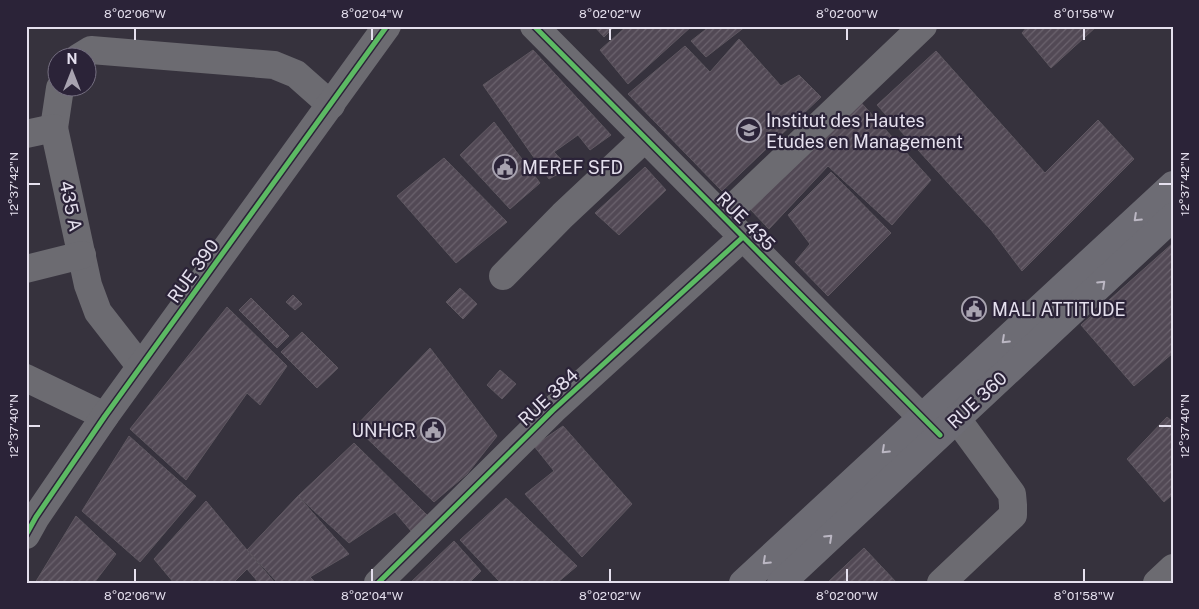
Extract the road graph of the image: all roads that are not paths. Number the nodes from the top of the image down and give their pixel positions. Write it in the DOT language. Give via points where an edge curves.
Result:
graph roads {
  1 [pos="387,26"];
  2 [pos="534,26"];
  3 [pos="923,26"];
  4 [pos="98,51"];
  5 [pos="58,98"];
  6 [pos="330,104"];
  7 [pos="54,128"];
  8 [pos="26,134"];
  9 [pos="645,138"];
  10 [pos="1173,185"];
  11 [pos="723,217"];
  12 [pos="1173,217"];
  13 [pos="742,237"];
  14 [pos="82,255"];
  15 [pos="26,269"];
  16 [pos="503,276"];
  17 [pos="140,366"];
  18 [pos="26,378"];
  19 [pos="105,416"];
  20 [pos="939,424"];
  21 [pos="61,481"];
  22 [pos="26,507"];
  23 [pos="26,535"];
  24 [pos="1173,568"];
  25 [pos="378,583"];
  26 [pos="743,583"];
  27 [pos="781,583"];
  28 [pos="941,583"];
  29 [pos="1157,583"];
  1 -- 6 [label="street, RUE 390"];
  2 -- 9 [label="street, RUE 435"];
  3 -- 11 [label="street"];
  4 -- 6 [label="street" via="274,65 296,74"];
  5 -- 7 [label="street"];
  6 -- 17 [label="street, RUE 390"];
  7 -- 8 [label="street"];
  7 -- 14 [label="street, 435 A"];
  9 -- 11 [label="street, RUE 435"];
  9 -- 16 [label="street"];
  10 -- 20 [label="main road, one-way"];
  11 -- 13 [label="street, RUE 435"];
  20 -- 12 [label="main road, RUE 360, one-way"];
  13 -- 20 [label="street, RUE 435"];
  13 -- 25 [label="street, RUE 384" via="553,410"];
  14 -- 15 [label="street"];
  14 -- 17 [label="street, 435 A" via="98,312"];
  17 -- 19 [label="street, RUE 390"];
  18 -- 19 [label="street"];
  19 -- 21 [label="street, RUE 390"];
  20 -- 26 [label="main road, one-way"];
  27 -- 20 [label="main road, RUE 360, one-way"];
  20 -- 28 [label="street, RUE 435" via="1012,494 1014,505 1013,515"];
  21 -- 22 [label="street"];
  21 -- 23 [label="street, RUE 390"];
  24 -- 29 [label="street"];
}
